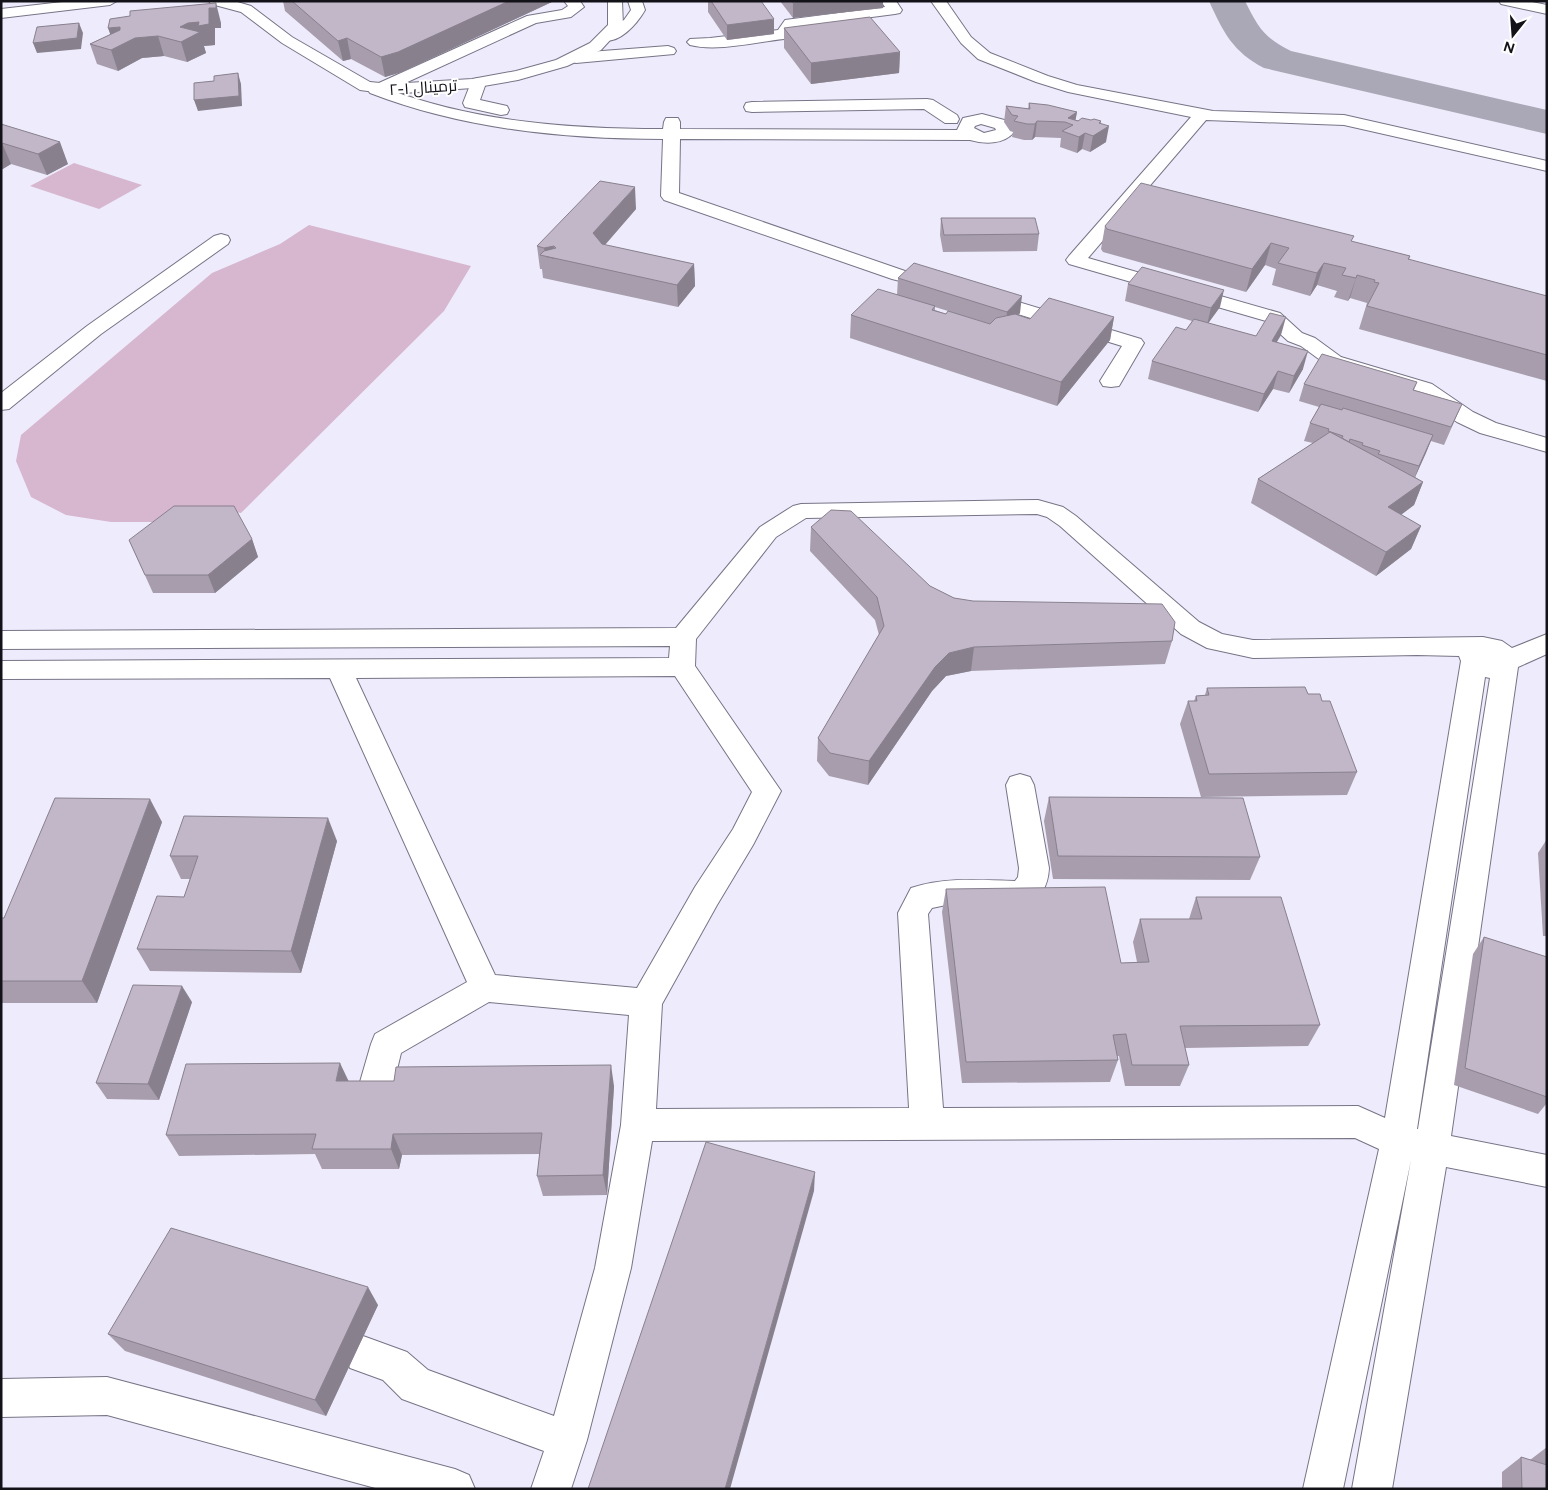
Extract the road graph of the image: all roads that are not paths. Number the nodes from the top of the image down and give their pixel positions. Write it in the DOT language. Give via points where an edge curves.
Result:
graph roads {
  1 [pos="49,1"];
  2 [pos="110,1"];
  3 [pos="216,1"];
  4 [pos="571,1"];
  5 [pos="615,1"];
  6 [pos="635,1"];
  7 [pos="888,1"];
  8 [pos="938,1"];
  9 [pos="1506,1"];
  10 [pos="66,4"];
  11 [pos="1,6"];
  12 [pos="24,6"];
  13 [pos="652,9"];
  14 [pos="1547,10"];
  15 [pos="1,14"];
  16 [pos="630,23"];
  17 [pos="606,37"];
  18 [pos="696,42"];
  19 [pos="668,51"];
  20 [pos="576,58"];
  21 [pos="478,83"];
  22 [pos="376,90"];
  23 [pos="752,107"];
  24 [pos="1202,114"];
  25 [pos="951,119"];
  26 [pos="982,119"];
  27 [pos="672,129"];
  28 [pos="972,135"];
  29 [pos="1547,166"];
  30 [pos="221,240"];
  31 [pos="1110,381"];
  32 [pos="1,404"];
  33 [pos="1547,445"];
  34 [pos="1547,634"];
  35 [pos="683,637"];
  36 [pos="1,640"];
  37 [pos="1547,643"];
  38 [pos="1488,657"];
  39 [pos="682,667"];
  40 [pos="339,669"];
  41 [pos="1,670"];
  42 [pos="1020,785"];
  43 [pos="485,988"];
  44 [pos="646,1002"];
  45 [pos="377,1082"];
  46 [pos="638,1125"];
  47 [pos="927,1125"];
  48 [pos="1398,1141"];
  49 [pos="1432,1148"];
  50 [pos="1547,1172"];
  51 [pos="363,1354"];
  52 [pos="1,1398"];
  53 [pos="567,1440"];
  54 [pos="455,1489"];
  55 [pos="551,1489"];
  56 [pos="1324,1489"];
  57 [pos="1372,1489"];
  1 -- 12 [label="main road"];
  2 -- 10 [label="main road"];
  3 -- 22 [label="main road, ترمینال ۱-۲" via="246,9 287,40 366,88"];
  4 -- 22 [label="main road" via="577,7 574,11 532,19"];
  5 -- 17 [label="main road, ترمینال ۱-۲" via="617,19"];
  6 -- 16 [label="main road" via="638,10"];
  7 -- 18 [label="main road" via="895,10 790,23 784,34 776,36"];
  8 -- 24 [label="main road" via="966,40 984,56 1074,89"];
  9 -- 14 [label="main road"];
  10 -- 12 [label="main road"];
  11 -- 12 [label="main road"];
  12 -- 15 [label="main road"];
  13 -- 16 [label="main road"];
  16 -- 17 [label="main road"];
  17 -- 20 [label="main road, ترمینال ۱-۲"];
  19 -- 20 [label="main road"];
  20 -- 21 [label="main road, ترمینال ۱-۲"];
  21 -- 22 [label="main road, ترمینال ۱-۲"];
  21 -- 27 [label="main road" via="471,100 476,105 568,120"];
  22 -- 27 [label="main road" via="407,103 477,117 579,131"];
  23 -- 25 [label="main road" via="927,104"];
  24 -- 29 [label="main road" via="1228,118 1344,120"];
  24 -- 33 [label="main road" via="1076,260 1273,316 1295,337 1308,342 1334,361 1424,389 1465,417 1488,428"];
  25 -- 26 [label="main road"];
  25 -- 27 [label="main road"];
  26 -- 28 [label="main road" via="965,125"];
  26 -- 28 [label="main road" via="997,122 1005,132 988,138"];
  27 -- 28 [label="main road"];
  27 -- 31 [label="main road" via="670,196 899,275 1134,343"];
  30 -- 32 [label="main road" via="94,330"];
  34 -- 38 [label="main road"];
  35 -- 36 [label="main road"];
  35 -- 38 [label="main road" via="768,532 801,511 1038,507 1055,512 1068,521 1190,628 1216,642 1253,649 1417,646"];
  35 -- 39 [label="main road"];
  37 -- 38 [label="main road"];
  38 -- 48 [label="main road"];
  38 -- 49 [label="main road"];
  39 -- 40 [label="main road"];
  39 -- 44 [label="main road" via="767,791"];
  40 -- 41 [label="main road"];
  40 -- 43 [label="main road"];
  42 -- 47 [label="main road" via="1034,868 1033,882 1022,893 951,892 922,897 913,913"];
  43 -- 44 [label="main road"];
  43 -- 45 [label="main road" via="387,1044"];
  44 -- 46 [label="main road"];
  46 -- 47 [label="main road"];
  46 -- 53 [label="main road" via="613,1268"];
  47 -- 48 [label="main road" via="1358,1122"];
  48 -- 49 [label="main road"];
  48 -- 56 [label="main road"];
  49 -- 50 [label="main road"];
  49 -- 57 [label="main road"];
  51 -- 53 [label="main road" via="394,1365 416,1385"];
  52 -- 54 [label="main road" via="107,1396"];
  53 -- 55 [label="main road"];
}
